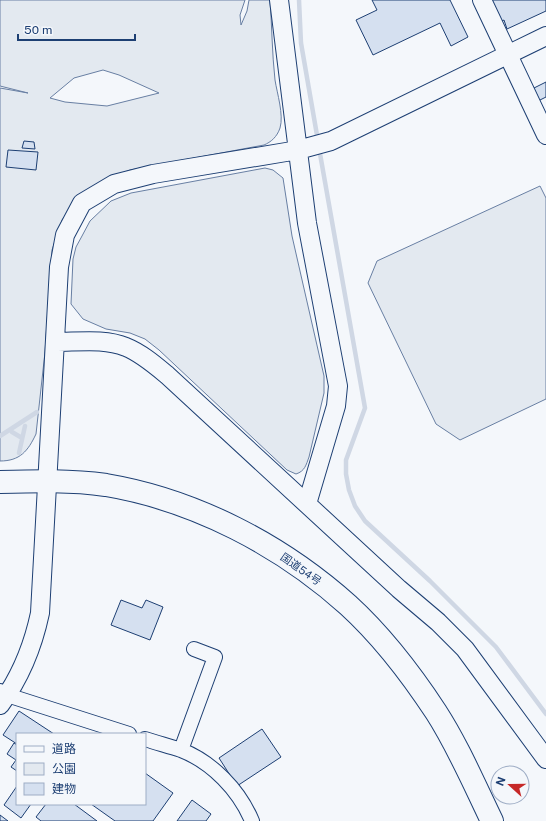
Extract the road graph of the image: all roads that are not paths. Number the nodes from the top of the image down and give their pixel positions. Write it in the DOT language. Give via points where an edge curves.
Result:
graph roads {
  1 [pos="279,0"];
  2 [pos="482,0"];
  3 [pos="546,36"];
  4 [pos="508,55"];
  5 [pos="546,135"];
  6 [pos="298,150"];
  7 [pos="56,342"];
  8 [pos="48,480"];
  9 [pos="0,482"];
  10 [pos="307,504"];
  11 [pos="194,649"];
  12 [pos="2,697"];
  13 [pos="126,733"];
  14 [pos="146,739"];
  15 [pos="181,750"];
  16 [pos="546,759"];
  17 [pos="249,820"];
  18 [pos="492,821"];
  1 -- 6 [label="street"];
  2 -- 4 [label="street"];
  3 -- 4 [label="street"];
  4 -- 5 [label="street"];
  4 -- 6 [label="street" via="331,141"];
  6 -- 7 [label="street" via="153,174 114,184 82,203 64,235 59,267"];
  6 -- 10 [label="street" via="307,223 338,386 336,406"];
  7 -- 8 [label="street"];
  7 -- 10 [label="street" via="114,344 141,355 167,375"];
  8 -- 9 [label="highway, 国道54号"];
  8 -- 12 [label="street" via="40,613 22,668"];
  8 -- 18 [label="highway, 国道54号" via="105,485 188,507 269,547 326,586 380,638 413,678 437,713 460,754"];
  10 -- 16 [label="street" via="465,649"];
  11 -- 15 [label="street" via="215,657"];
  12 -- 13 [label="street"];
  14 -- 15 [label="street"];
  15 -- 17 [label="street" via="207,764 219,774 242,801"];
}
